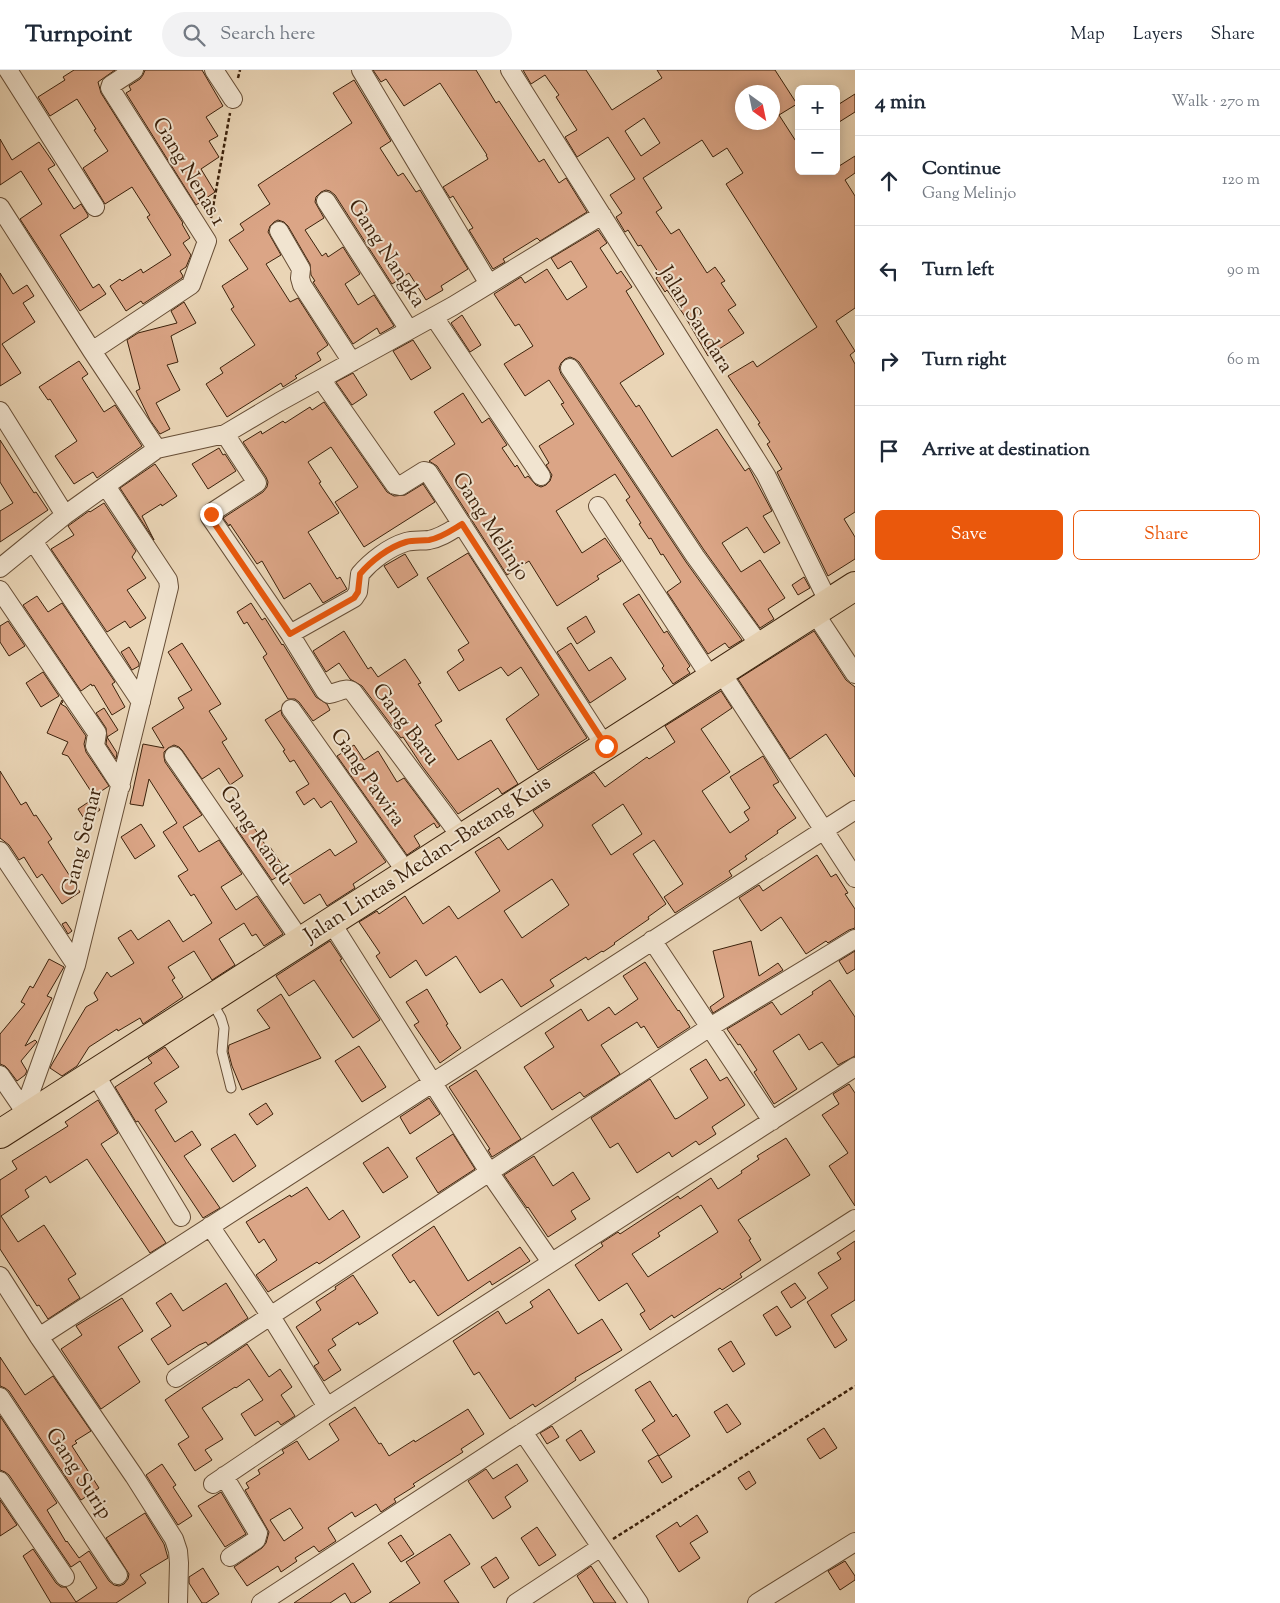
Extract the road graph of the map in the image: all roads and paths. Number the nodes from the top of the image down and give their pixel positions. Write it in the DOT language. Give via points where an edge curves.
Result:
graph roads {
  1 [pos="8,70"];
  2 [pos="134,70"];
  3 [pos="214,70"];
  4 [pos="240,70"];
  5 [pos="361,70"];
  6 [pos="510,70"];
  7 [pos="233,99"];
  8 [pos="326,201"];
  9 [pos="0,207"];
  10 [pos="95,207"];
  11 [pos="602,215"];
  12 [pos="279,231"];
  13 [pos="207,242"];
  14 [pos="489,284"];
  15 [pos="434,317"];
  16 [pos="409,330"];
  17 [pos="92,351"];
  18 [pos="352,362"];
  19 [pos="570,368"];
  20 [pos="321,379"];
  21 [pos="0,411"];
  22 [pos="225,434"];
  23 [pos="157,449"];
  24 [pos="541,476"];
  25 [pos="106,486"];
  26 [pos="598,506"];
  27 [pos="65,515"];
  28 [pos="462,524"];
  29 [pos="33,541"];
  30 [pos="0,568"];
  31 [pos="855,586"];
  32 [pos="0,590"];
  33 [pos="821,607"];
  34 [pos="290,634"];
  35 [pos="761,647"];
  36 [pos="855,674"];
  37 [pos="716,675"];
  38 [pos="141,702"];
  39 [pos="291,709"];
  40 [pos="606,746"];
  41 [pos="174,756"];
  42 [pos="121,786"];
  43 [pos="855,810"];
  44 [pos="823,830"];
  45 [pos="462,838"];
  46 [pos="0,851"];
  47 [pos="407,873"];
  48 [pos="855,878"];
  49 [pos="331,922"];
  50 [pos="855,939"];
  51 [pos="652,940"];
  52 [pos="302,941"];
  53 [pos="76,965"];
  54 [pos="210,999"];
  55 [pos="710,1027"];
  56 [pos="855,1067"];
  57 [pos="0,1075"];
  58 [pos="90,1077"];
  59 [pos="433,1082"];
  60 [pos="231,1088"];
  61 [pos="31,1112"];
  62 [pos="772,1121"];
  63 [pos="0,1134"];
  64 [pos="489,1172"];
  65 [pos="182,1217"];
  66 [pos="855,1219"];
  67 [pos="210,1226"];
  68 [pos="551,1262"];
  69 [pos="0,1276"];
  70 [pos="270,1315"];
  71 [pos="39,1337"];
  72 [pos="176,1378"];
  73 [pos="855,1386"];
  74 [pos="0,1397"];
  75 [pos="327,1407"];
  76 [pos="523,1432"];
  77 [pos="0,1481"];
  78 [pos="855,1542"];
  79 [pos="601,1547"];
  80 [pos="230,1557"];
  81 [pos="118,1575"];
  82 [pos="65,1577"];
  83 [pos="178,1603"];
  84 [pos="261,1603"];
  85 [pos="516,1603"];
  86 [pos="639,1603"];
  87 [pos="757,1603"];
  1 -- 10 [label="street"];
  2 -- 13 [label="street, Gang Nenas 1" via="110,88"];
  3 -- 7 [label="street"];
  4 -- 7 [label="path"];
  5 -- 14 [label="street"];
  6 -- 11 [label="street, Jalan Saudara"];
  7 -- 13 [label="path"];
  8 -- 16 [label="street, Gang Nangka"];
  9 -- 17 [label="street"];
  11 -- 14 [label="street"];
  11 -- 33 [label="street, Jalan Saudara" via="766,475"];
  12 -- 18 [label="street" via="301,268 302,285"];
  13 -- 17 [label="street, Gang Nenas 1" via="192,284"];
  14 -- 15 [label="street"];
  15 -- 16 [label="street"];
  15 -- 24 [label="street"];
  16 -- 18 [label="street"];
  17 -- 23 [label="street"];
  18 -- 20 [label="street"];
  19 -- 35 [label="street" via="695,556"];
  20 -- 22 [label="street"];
  20 -- 28 [label="street, Gang Melinjo" via="393,483 400,486 427,471"];
  21 -- 27 [label="street"];
  22 -- 23 [label="street"];
  22 -- 34 [label="street" via="257,483 211,513 210,517"];
  23 -- 25 [label="street"];
  25 -- 27 [label="street"];
  25 -- 38 [label="street, Gang Semar" via="168,580"];
  26 -- 37 [label="street"];
  27 -- 29 [label="street"];
  28 -- 34 [label="street" via="430,540 406,542 386,552 360,574 354,598"];
  28 -- 40 [label="street, Gang Melinjo"];
  29 -- 30 [label="street"];
  29 -- 38 [label="street"];
  31 -- 33 [label="highway, Jalan Lintas Medan–Batang Kuis"];
  32 -- 42 [label="street" via="97,733 95,746"];
  33 -- 35 [label="highway, Jalan Lintas Medan–Batang Kuis"];
  33 -- 36 [label="street, Jalan Saudara"];
  34 -- 45 [label="street, Gang Baru" via="325,691 332,694 348,689 353,692"];
  35 -- 37 [label="highway, Jalan Lintas Medan–Batang Kuis"];
  37 -- 40 [label="highway, Jalan Lintas Medan–Batang Kuis"];
  37 -- 44 [label="street"];
  38 -- 42 [label="street, Gang Semar"];
  39 -- 47 [label="street, Gang Pawira"];
  40 -- 45 [label="highway, Jalan Lintas Medan–Batang Kuis"];
  41 -- 52 [label="street, Gang Randu"];
  42 -- 53 [label="street, Gang Semar"];
  43 -- 44 [label="street"];
  44 -- 48 [label="street"];
  44 -- 51 [label="street"];
  45 -- 47 [label="highway, Jalan Lintas Medan–Batang Kuis"];
  46 -- 53 [label="street"];
  47 -- 49 [label="highway, Jalan Lintas Medan–Batang Kuis"];
  49 -- 52 [label="highway, Jalan Lintas Medan–Batang Kuis"];
  49 -- 59 [label="street"];
  50 -- 55 [label="street"];
  51 -- 55 [label="street"];
  51 -- 59 [label="street"];
  52 -- 54 [label="highway, Jalan Lintas Medan–Batang Kuis"];
  53 -- 61 [label="street, Gang Semar" via="51,1038"];
  54 -- 58 [label="highway, Jalan Lintas Medan–Batang Kuis"];
  54 -- 60 [label="lane" via="224,1028 222,1052"];
  55 -- 62 [label="street"];
  55 -- 64 [label="street"];
  56 -- 62 [label="street"];
  57 -- 61 [label="street"];
  58 -- 61 [label="highway, Jalan Lintas Medan–Batang Kuis"];
  58 -- 65 [label="street"];
  59 -- 64 [label="street"];
  59 -- 67 [label="street"];
  61 -- 63 [label="highway, Jalan Lintas Medan–Batang Kuis"];
  62 -- 68 [label="street"];
  64 -- 68 [label="street"];
  64 -- 70 [label="street"];
  66 -- 76 [label="street"];
  67 -- 70 [label="street"];
  67 -- 71 [label="street"];
  68 -- 75 [label="street"];
  69 -- 71 [label="street"];
  70 -- 72 [label="street"];
  70 -- 75 [label="street"];
  71 -- 83 [label="street" via="174,1539 178,1557"];
  73 -- 79 [label="path"];
  74 -- 81 [label="street, Gang Surip"];
  75 -- 80 [label="street" via="218,1480 258,1533 256,1540"];
  76 -- 79 [label="street"];
  76 -- 84 [label="street"];
  77 -- 82 [label="street"];
  78 -- 87 [label="street"];
  79 -- 85 [label="street"];
  79 -- 86 [label="street"];
}
